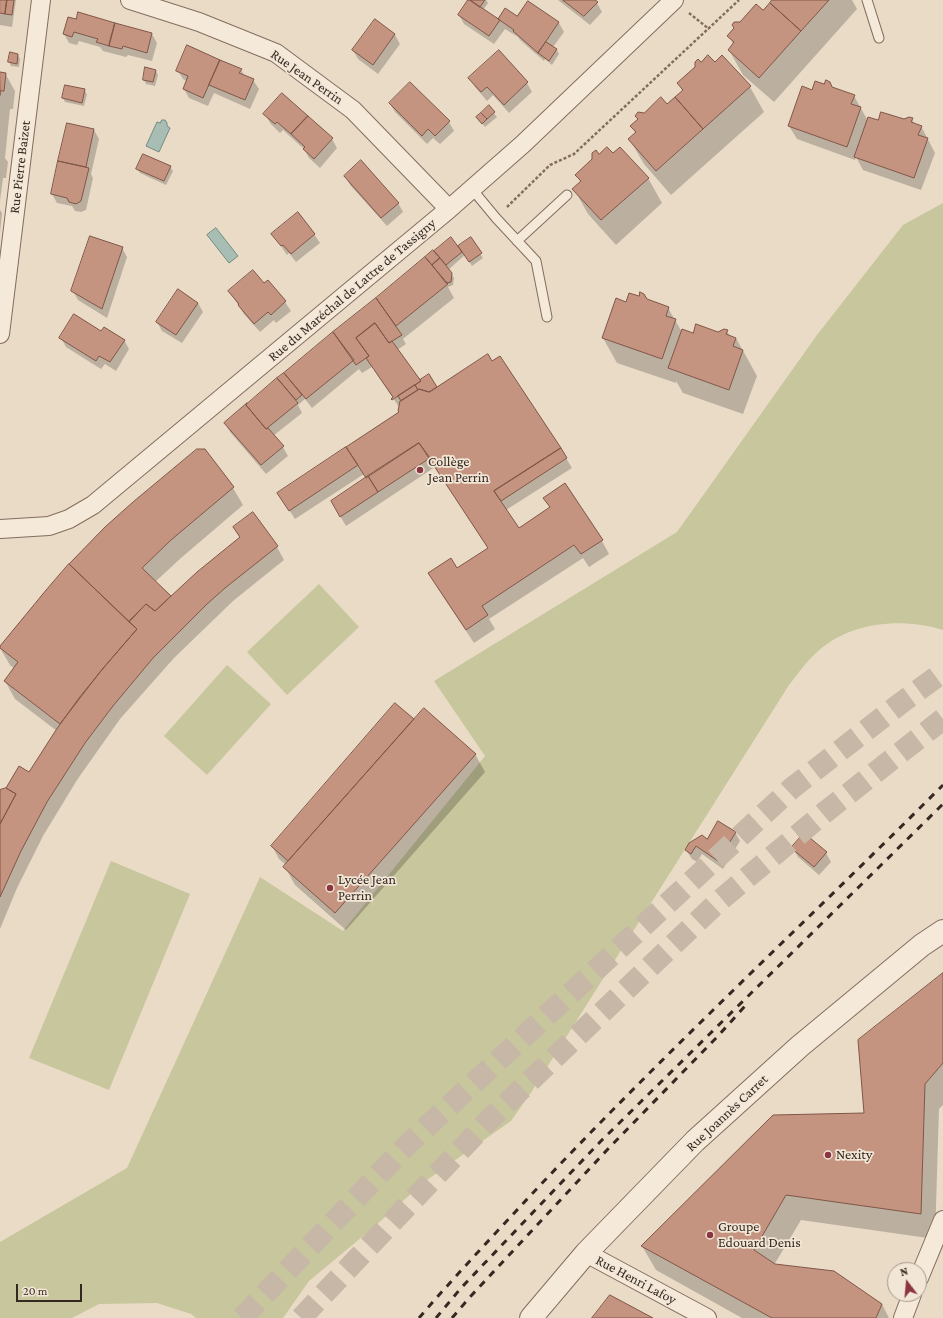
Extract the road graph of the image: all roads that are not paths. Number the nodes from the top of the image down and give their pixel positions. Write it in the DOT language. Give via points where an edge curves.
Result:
graph roads {
  1 [pos="41,0"];
  2 [pos="130,0"];
  3 [pos="673,0"];
  4 [pos="867,0"];
  5 [pos="879,38"];
  6 [pos="472,189"];
  7 [pos="567,195"];
  8 [pos="449,209"];
  9 [pos="517,241"];
  10 [pos="547,317"];
  11 [pos="0,334"];
  12 [pos="0,529"];
  13 [pos="943,931"];
  14 [pos="943,1220"];
  15 [pos="586,1253"];
  16 [pos="926,1262"];
  17 [pos="909,1302"];
  18 [pos="531,1318"];
  19 [pos="707,1318"];
  20 [pos="902,1318"];
  1 -- 11 [label="street, Rue Pierre Baizet"];
  2 -- 8 [label="street, Rue Jean Perrin" via="199,22 276,53 353,110"];
  3 -- 6 [label="street, Rue du Maréchal de Lattre de Tassigny" via="523,144"];
  4 -- 5 [label="lane"];
  6 -- 8 [label="street, Rue du Maréchal de Lattre de Tassigny"];
  6 -- 9 [label="lane"];
  7 -- 9 [label="lane"];
  8 -- 12 [label="street, Rue du Maréchal de Lattre de Tassigny" via="93,505 69,519 49,526"];
  9 -- 10 [label="lane" via="536,262"];
  13 -- 15 [label="street, Rue Joannès Carret" via="922,945 800,1046 695,1141"];
  14 -- 16 [label="street"];
  15 -- 18 [label="street, Rue Joannès Carret"];
  15 -- 19 [label="street, Rue Henri Lafoy"];
  17 -- 20 [label="street"];
}
